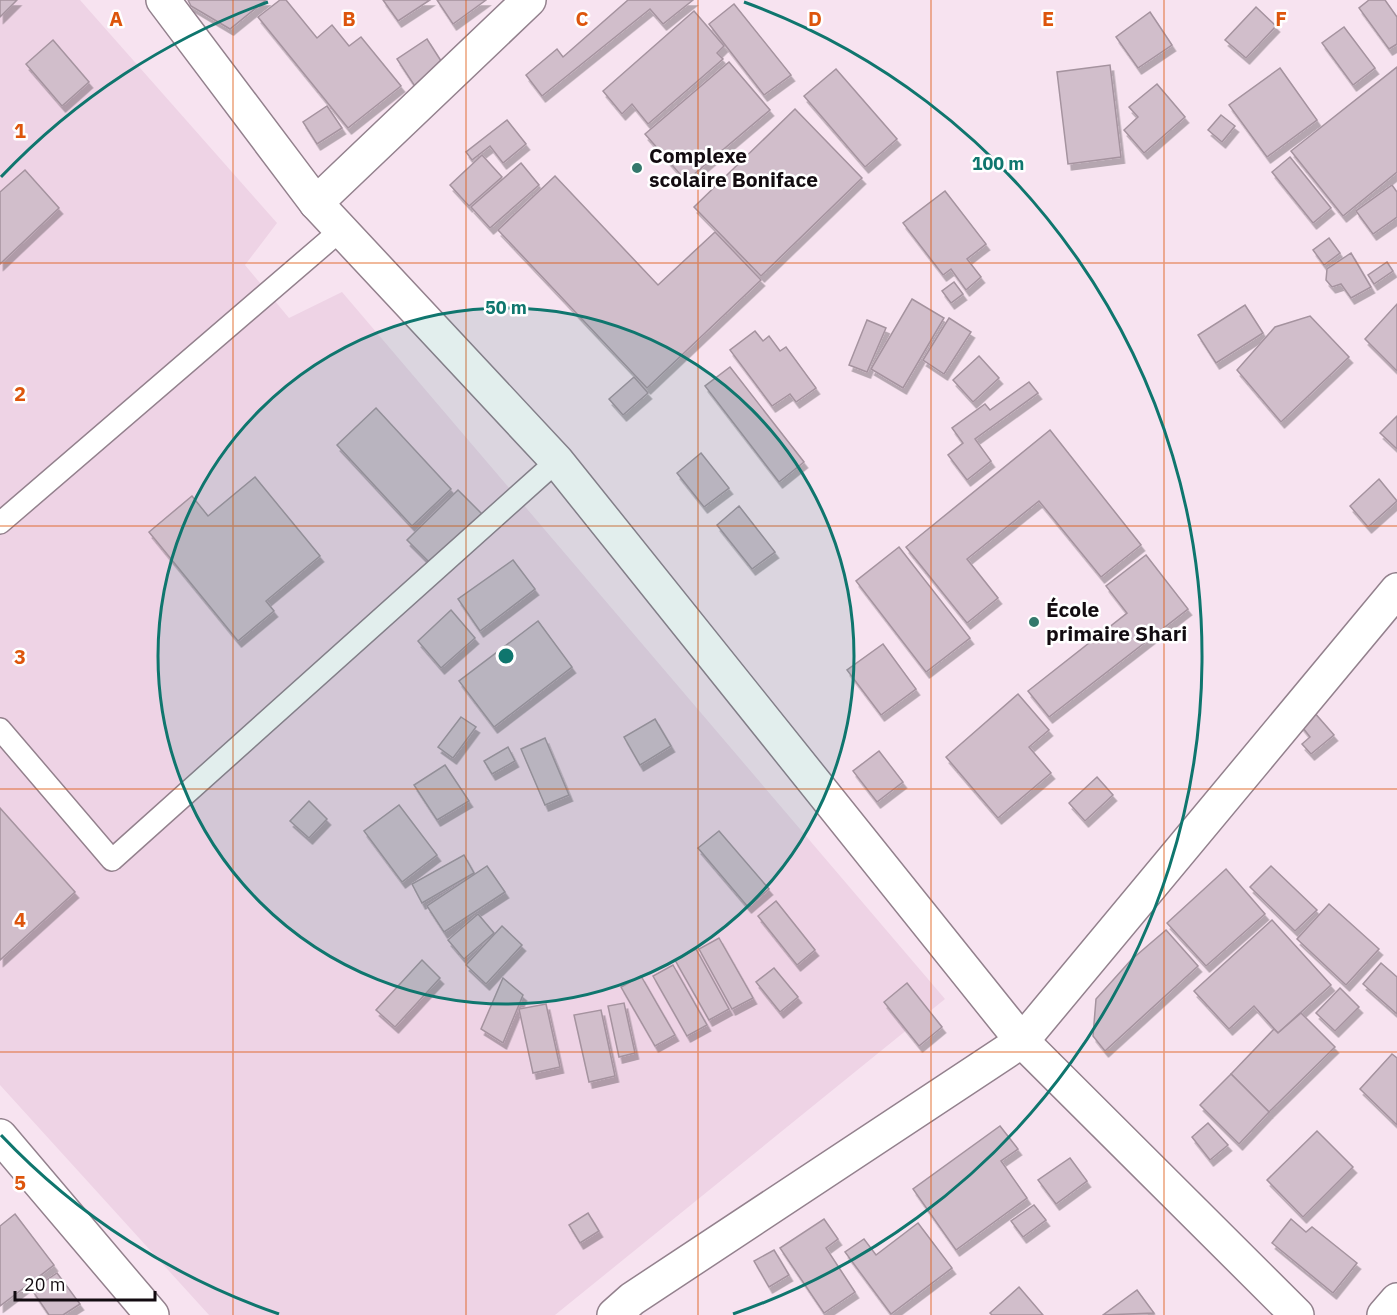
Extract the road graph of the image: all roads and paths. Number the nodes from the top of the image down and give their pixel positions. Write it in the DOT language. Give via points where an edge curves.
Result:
graph roads {
  1 [pos="163,0"];
  2 [pos="529,0"];
  3 [pos="316,204"];
  4 [pos="342,229"];
  5 [pos="557,461"];
  6 [pos="0,523"];
  7 [pos="1397,590"];
  8 [pos="0,729"];
  9 [pos="1022,1041"];
  10 [pos="0,1136"];
  11 [pos="1397,1300"];
  12 [pos="631,1310"];
  13 [pos="152,1315"];
  14 [pos="1297,1315"];
  15 [pos="1384,1315"];
  1 -- 3 [label="street"];
  2 -- 3 [label="street"];
  3 -- 4 [label="street"];
  4 -- 5 [label="street"];
  4 -- 6 [label="lane"];
  5 -- 8 [label="lane" via="112,860"];
  5 -- 9 [label="street"];
  7 -- 9 [label="street"];
  9 -- 12 [label="street"];
  9 -- 14 [label="street"];
  10 -- 13 [label="street"];
  11 -- 15 [label="street"];
}
